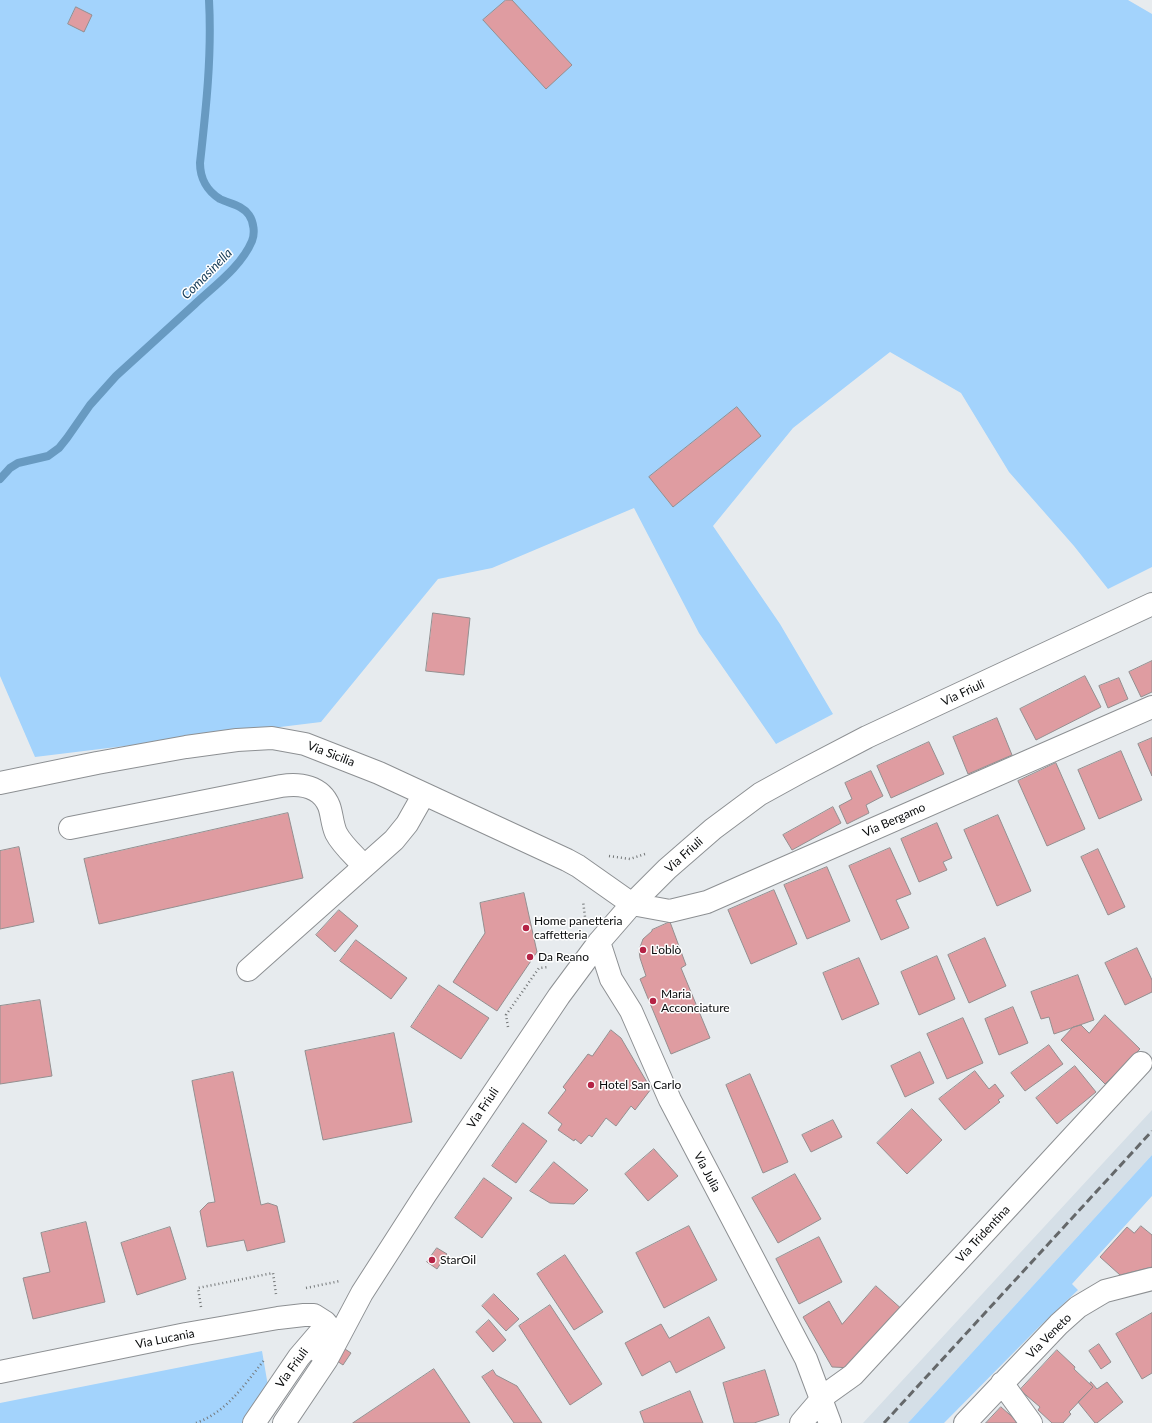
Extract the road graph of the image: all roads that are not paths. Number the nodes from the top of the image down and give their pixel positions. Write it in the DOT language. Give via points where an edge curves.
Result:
graph roads {
  1 [pos="1152,604"];
  2 [pos="1152,708"];
  3 [pos="0,783"];
  4 [pos="424,794"];
  5 [pos="70,828"];
  6 [pos="364,866"];
  7 [pos="632,904"];
  8 [pos="599,942"];
  9 [pos="248,970"];
  10 [pos="1141,1063"];
  11 [pos="1152,1279"];
  12 [pos="368,1283"];
  13 [pos="328,1324"];
  14 [pos="0,1372"];
  15 [pos="1002,1383"];
  16 [pos="827,1413"];
  17 [pos="254,1423"];
  18 [pos="276,1423"];
  19 [pos="284,1423"];
  20 [pos="800,1423"];
  21 [pos="965,1423"];
  22 [pos="1032,1423"];
  1 -- 7 [label="street, Via Friuli" via="867,738 760,794 681,856"];
  2 -- 7 [label="street, Via Bergamo" via="707,902 670,911"];
  3 -- 4 [label="street, Via Sicilia" via="179,748 272,738 321,749"];
  4 -- 6 [label="street" via="415,812 398,835"];
  4 -- 7 [label="street, Via Sicilia" via="578,866"];
  5 -- 6 [label="street" via="281,786 305,785 325,798 338,836"];
  6 -- 9 [label="street"];
  7 -- 8 [label="street, Via Friuli"];
  8 -- 12 [label="street, Via Friuli" via="473,1122"];
  8 -- 16 [label="street, Via Julia" via="611,979 631,1011 670,1100 806,1359"];
  10 -- 16 [label="street, Via Tridentina" via="853,1375"];
  11 -- 15 [label="street, Via Veneto" via="1105,1291 1078,1307"];
  12 -- 13 [label="street, Via Friuli"];
  12 -- 19 [label="street, Via Friuli" via="327,1359"];
  13 -- 14 [label="street, Via Lucania" via="310,1315 278,1318"];
  13 -- 17 [label="street, Via Friuli" via="299,1357"];
  13 -- 18 [label="street" via="328,1336 277,1412"];
  15 -- 21 [label="street, Via Veneto"];
  15 -- 22 [label="street"];
  16 -- 20 [label="street"];
}
